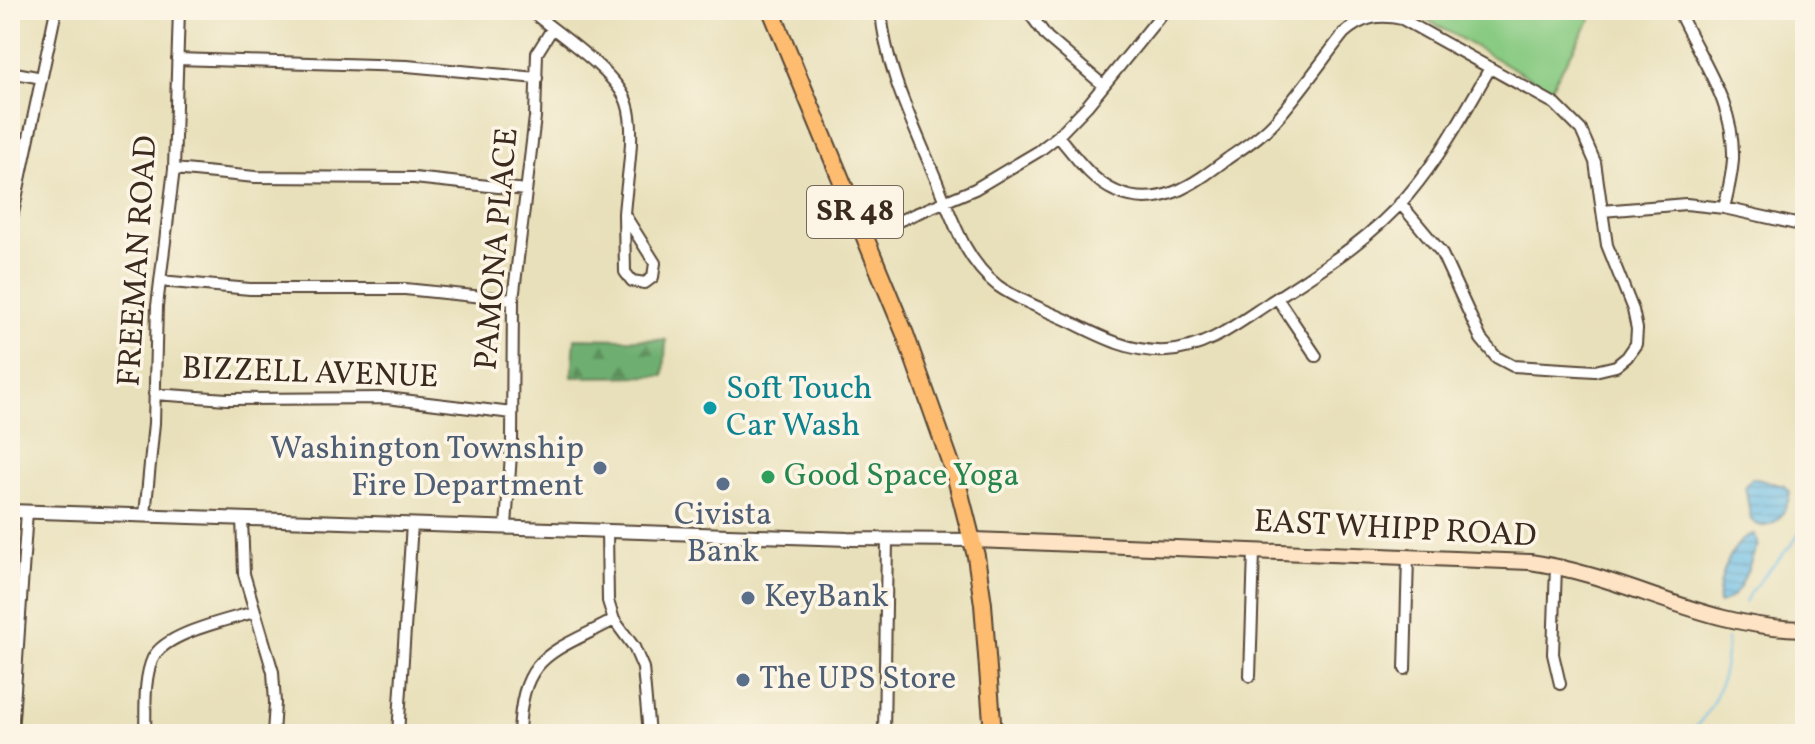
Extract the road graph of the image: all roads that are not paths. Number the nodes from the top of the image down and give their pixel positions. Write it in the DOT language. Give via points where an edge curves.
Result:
graph roads {
  1 [pos="56,10"];
  2 [pos="179,10"];
  3 [pos="530,10"];
  4 [pos="771,10"];
  5 [pos="881,10"];
  6 [pos="1027,10"];
  7 [pos="1165,10"];
  8 [pos="1678,10"];
  9 [pos="552,29"];
  10 [pos="177,59"];
  11 [pos="1490,68"];
  12 [pos="10,72"];
  13 [pos="42,78"];
  14 [pos="537,78"];
  15 [pos="1103,85"];
  16 [pos="1058,136"];
  17 [pos="174,169"];
  18 [pos="526,190"];
  19 [pos="12,200"];
  20 [pos="946,202"];
  21 [pos="1400,203"];
  22 [pos="1724,208"];
  23 [pos="1602,211"];
  24 [pos="624,214"];
  25 [pos="1805,226"];
  26 [pos="10,227"];
  27 [pos="865,235"];
  28 [pos="160,281"];
  29 [pos="1277,298"];
  30 [pos="513,300"];
  31 [pos="1316,356"];
  32 [pos="154,394"];
  33 [pos="512,413"];
  34 [pos="10,511"];
  35 [pos="27,511"];
  36 [pos="145,515"];
  37 [pos="242,518"];
  38 [pos="412,524"];
  39 [pos="506,526"];
  40 [pos="607,530"];
  41 [pos="887,540"];
  42 [pos="974,540"];
  43 [pos="1254,552"];
  44 [pos="1408,557"];
  45 [pos="1556,566"];
  46 [pos="254,612"];
  47 [pos="614,620"];
  48 [pos="1805,629"];
  49 [pos="1405,669"];
  50 [pos="1250,676"];
  51 [pos="1560,684"];
  52 [pos="12,734"];
  53 [pos="145,734"];
  54 [pos="273,734"];
  55 [pos="398,734"];
  56 [pos="519,734"];
  57 [pos="649,734"];
  58 [pos="884,734"];
  59 [pos="993,734"];
  1 -- 13 [label="street"];
  2 -- 10 [label="street, FREEMAN ROAD"];
  3 -- 9 [label="street"];
  4 -- 27 [label="main road, SR 48"];
  5 -- 20 [label="street" via="899,89"];
  6 -- 15 [label="street" via="1047,37"];
  7 -- 15 [label="street"];
  8 -- 22 [label="street" via="1715,80 1729,122 1733,161"];
  9 -- 14 [label="street, PAMONA PLACE" via="537,53"];
  9 -- 24 [label="street" via="612,78 627,100 631,125"];
  10 -- 14 [label="street" via="407,66"];
  10 -- 17 [label="street, FREEMAN ROAD"];
  11 -- 16 [label="street" via="1402,19 1361,20 1344,33 1259,136 1187,187 1159,198 1113,190"];
  11 -- 21 [label="street" via="1446,145"];
  11 -- 23 [label="street" via="1555,104 1581,130 1595,162"];
  12 -- 13 [label="street"];
  13 -- 19 [label="street"];
  14 -- 18 [label="street, PAMONA PLACE"];
  15 -- 16 [label="street"];
  16 -- 20 [label="street" via="997,178"];
  17 -- 18 [label="street" via="255,177 414,178"];
  17 -- 28 [label="street, FREEMAN ROAD"];
  18 -- 30 [label="street, PAMONA PLACE"];
  19 -- 26 [label="street"];
  20 -- 27 [label="street"];
  20 -- 29 [label="street" via="967,251 997,285 1131,348 1165,351 1206,342"];
  21 -- 23 [label="street" via="1441,252 1489,350 1513,366 1544,369 1606,369 1621,363 1636,344 1636,319 1611,261"];
  21 -- 29 [label="street" via="1359,241"];
  22 -- 23 [label="street" via="1667,204"];
  22 -- 25 [label="street"];
  24 -- 24 [label="street" via="625,272 632,281 645,283 653,277 655,263"];
  27 -- 42 [label="main road, SR 48" via="936,419"];
  28 -- 30 [label="street" via="250,289 394,288"];
  28 -- 32 [label="street, FREEMAN ROAD"];
  29 -- 31 [label="street"];
  30 -- 33 [label="street, PAMONA PLACE"];
  32 -- 33 [label="street, BIZZELL AVENUE" via="386,398"];
  32 -- 36 [label="street, FREEMAN ROAD"];
  33 -- 39 [label="street, PAMONA PLACE"];
  34 -- 35 [label="street"];
  35 -- 36 [label="street"];
  35 -- 52 [label="street"];
  36 -- 37 [label="street"];
  37 -- 38 [label="street"];
  37 -- 46 [label="street" via="244,574"];
  38 -- 39 [label="street"];
  38 -- 55 [label="street"];
  39 -- 40 [label="street"];
  40 -- 41 [label="street"];
  40 -- 47 [label="street" via="606,591"];
  41 -- 42 [label="street"];
  41 -- 58 [label="street"];
  42 -- 43 [label="main road, EAST WHIPP ROAD"];
  42 -- 59 [label="main road, SR 48"];
  43 -- 44 [label="main road, EAST WHIPP ROAD"];
  43 -- 50 [label="street"];
  44 -- 45 [label="main road, EAST WHIPP ROAD"];
  44 -- 49 [label="street"];
  45 -- 48 [label="main road, EAST WHIPP ROAD" via="1606,578 1722,620"];
  45 -- 51 [label="street" via="1553,654"];
  46 -- 53 [label="street" via="174,638 160,648 149,669"];
  46 -- 54 [label="street" via="273,672"];
  47 -- 56 [label="street" via="534,668 523,691"];
  47 -- 57 [label="street" via="643,668"];
}
